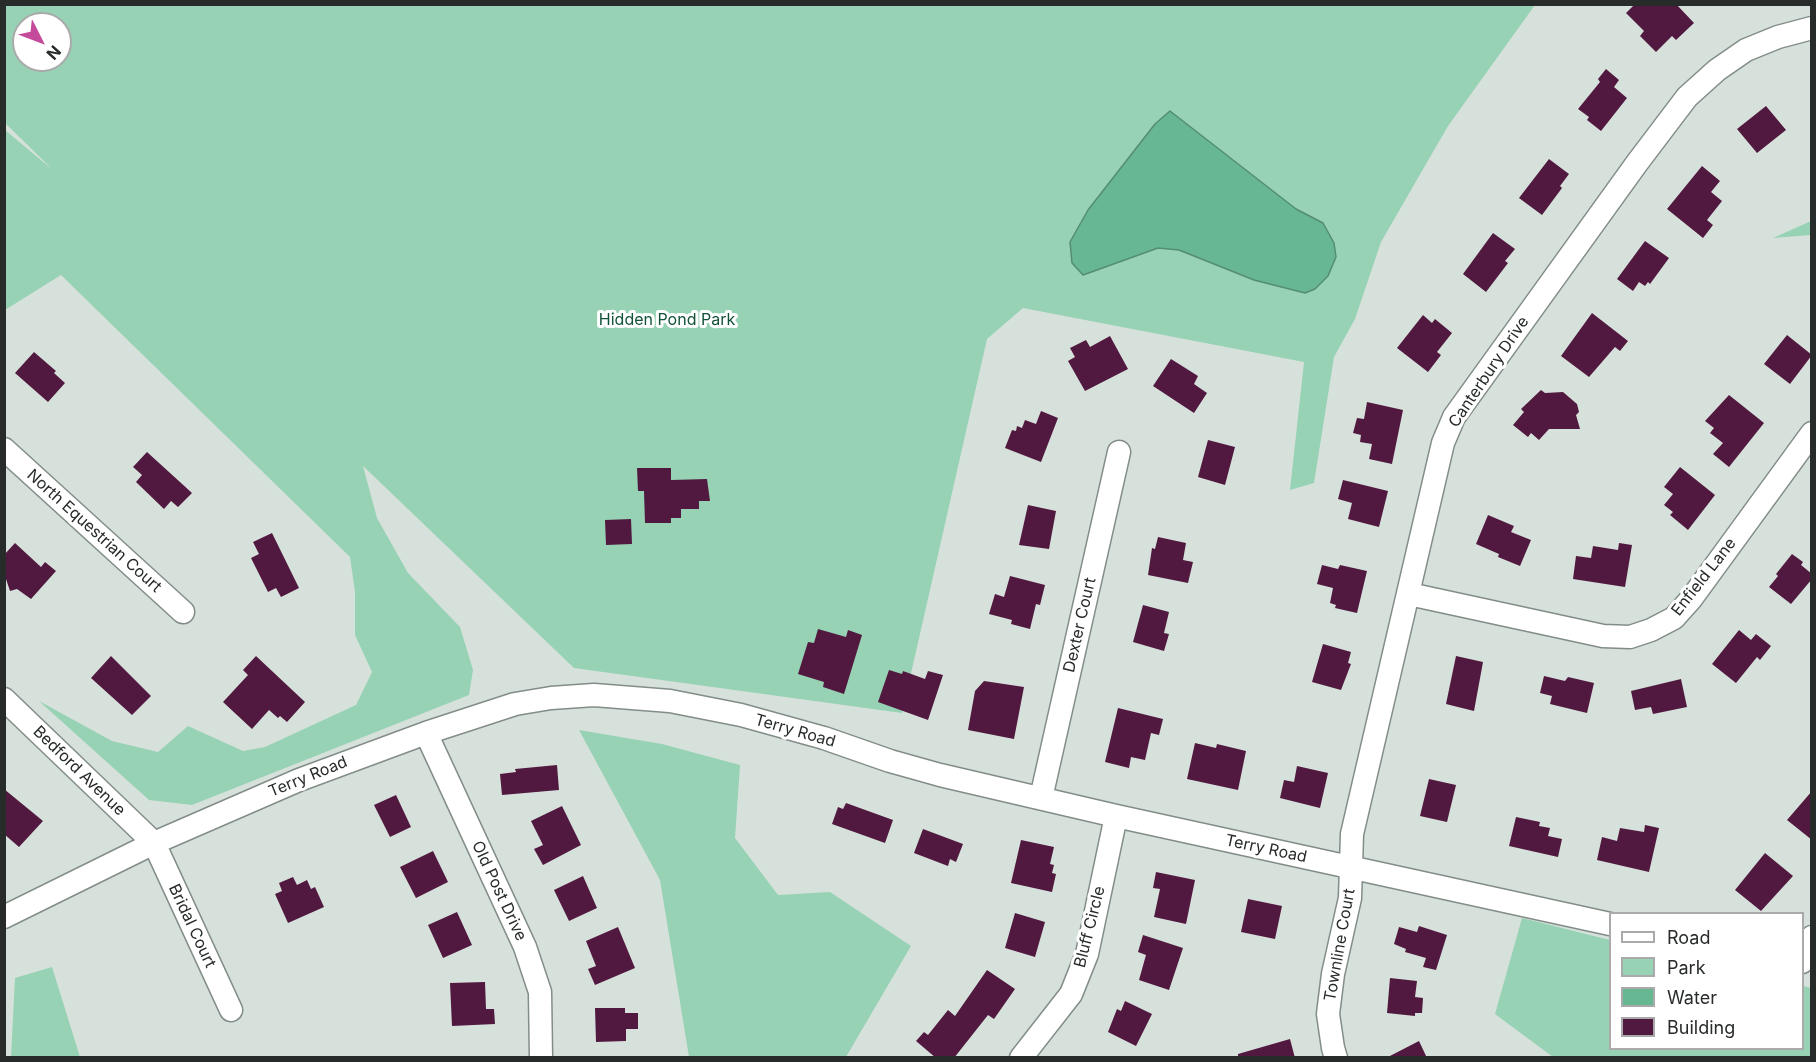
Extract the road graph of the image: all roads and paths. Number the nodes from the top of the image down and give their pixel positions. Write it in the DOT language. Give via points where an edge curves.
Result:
graph roads {
  1 [pos="1812,28"];
  2 [pos="1812,433"];
  3 [pos="4,449"];
  4 [pos="1119,452"];
  5 [pos="1409,594"];
  6 [pos="183,612"];
  7 [pos="4,699"];
  8 [pos="426,733"];
  9 [pos="1041,798"];
  10 [pos="1116,816"];
  11 [pos="154,843"];
  12 [pos="1352,868"];
  13 [pos="4,917"];
  14 [pos="1609,924"];
  15 [pos="1812,937"];
  16 [pos="1804,958"];
  17 [pos="231,1010"];
  18 [pos="541,1058"];
  19 [pos="1021,1058"];
  20 [pos="1336,1058"];
  1 -- 5 [label="street, Canterbury Drive" via="1746,50 1687,97 1461,407 1443,443"];
  2 -- 5 [label="street, Enfield Lane" via="1690,599 1674,618 1651,630 1630,637 1603,636"];
  3 -- 6 [label="street, North Equestrian Court"];
  4 -- 9 [label="street, Dexter Court"];
  5 -- 12 [label="street, Canterbury Drive" via="1352,834"];
  7 -- 11 [label="street, Bedford Avenue"];
  8 -- 9 [label="street, Terry Road" via="514,704 551,698 594,695 669,701 741,715 940,775"];
  8 -- 11 [label="street, Terry Road" via="298,780"];
  8 -- 18 [label="street, Old Post Drive" via="525,947 540,992"];
  9 -- 10 [label="street, Terry Road"];
  10 -- 12 [label="street, Terry Road"];
  10 -- 19 [label="street, Bluff Circle" via="1087,954 1071,994"];
  11 -- 13 [label="street, Terry Road"];
  11 -- 17 [label="street, Bridal Court"];
  12 -- 14 [label="street, Terry Road"];
  12 -- 20 [label="street, Townline Court" via="1328,1014"];
  15 -- 16 [label="street"];
}
